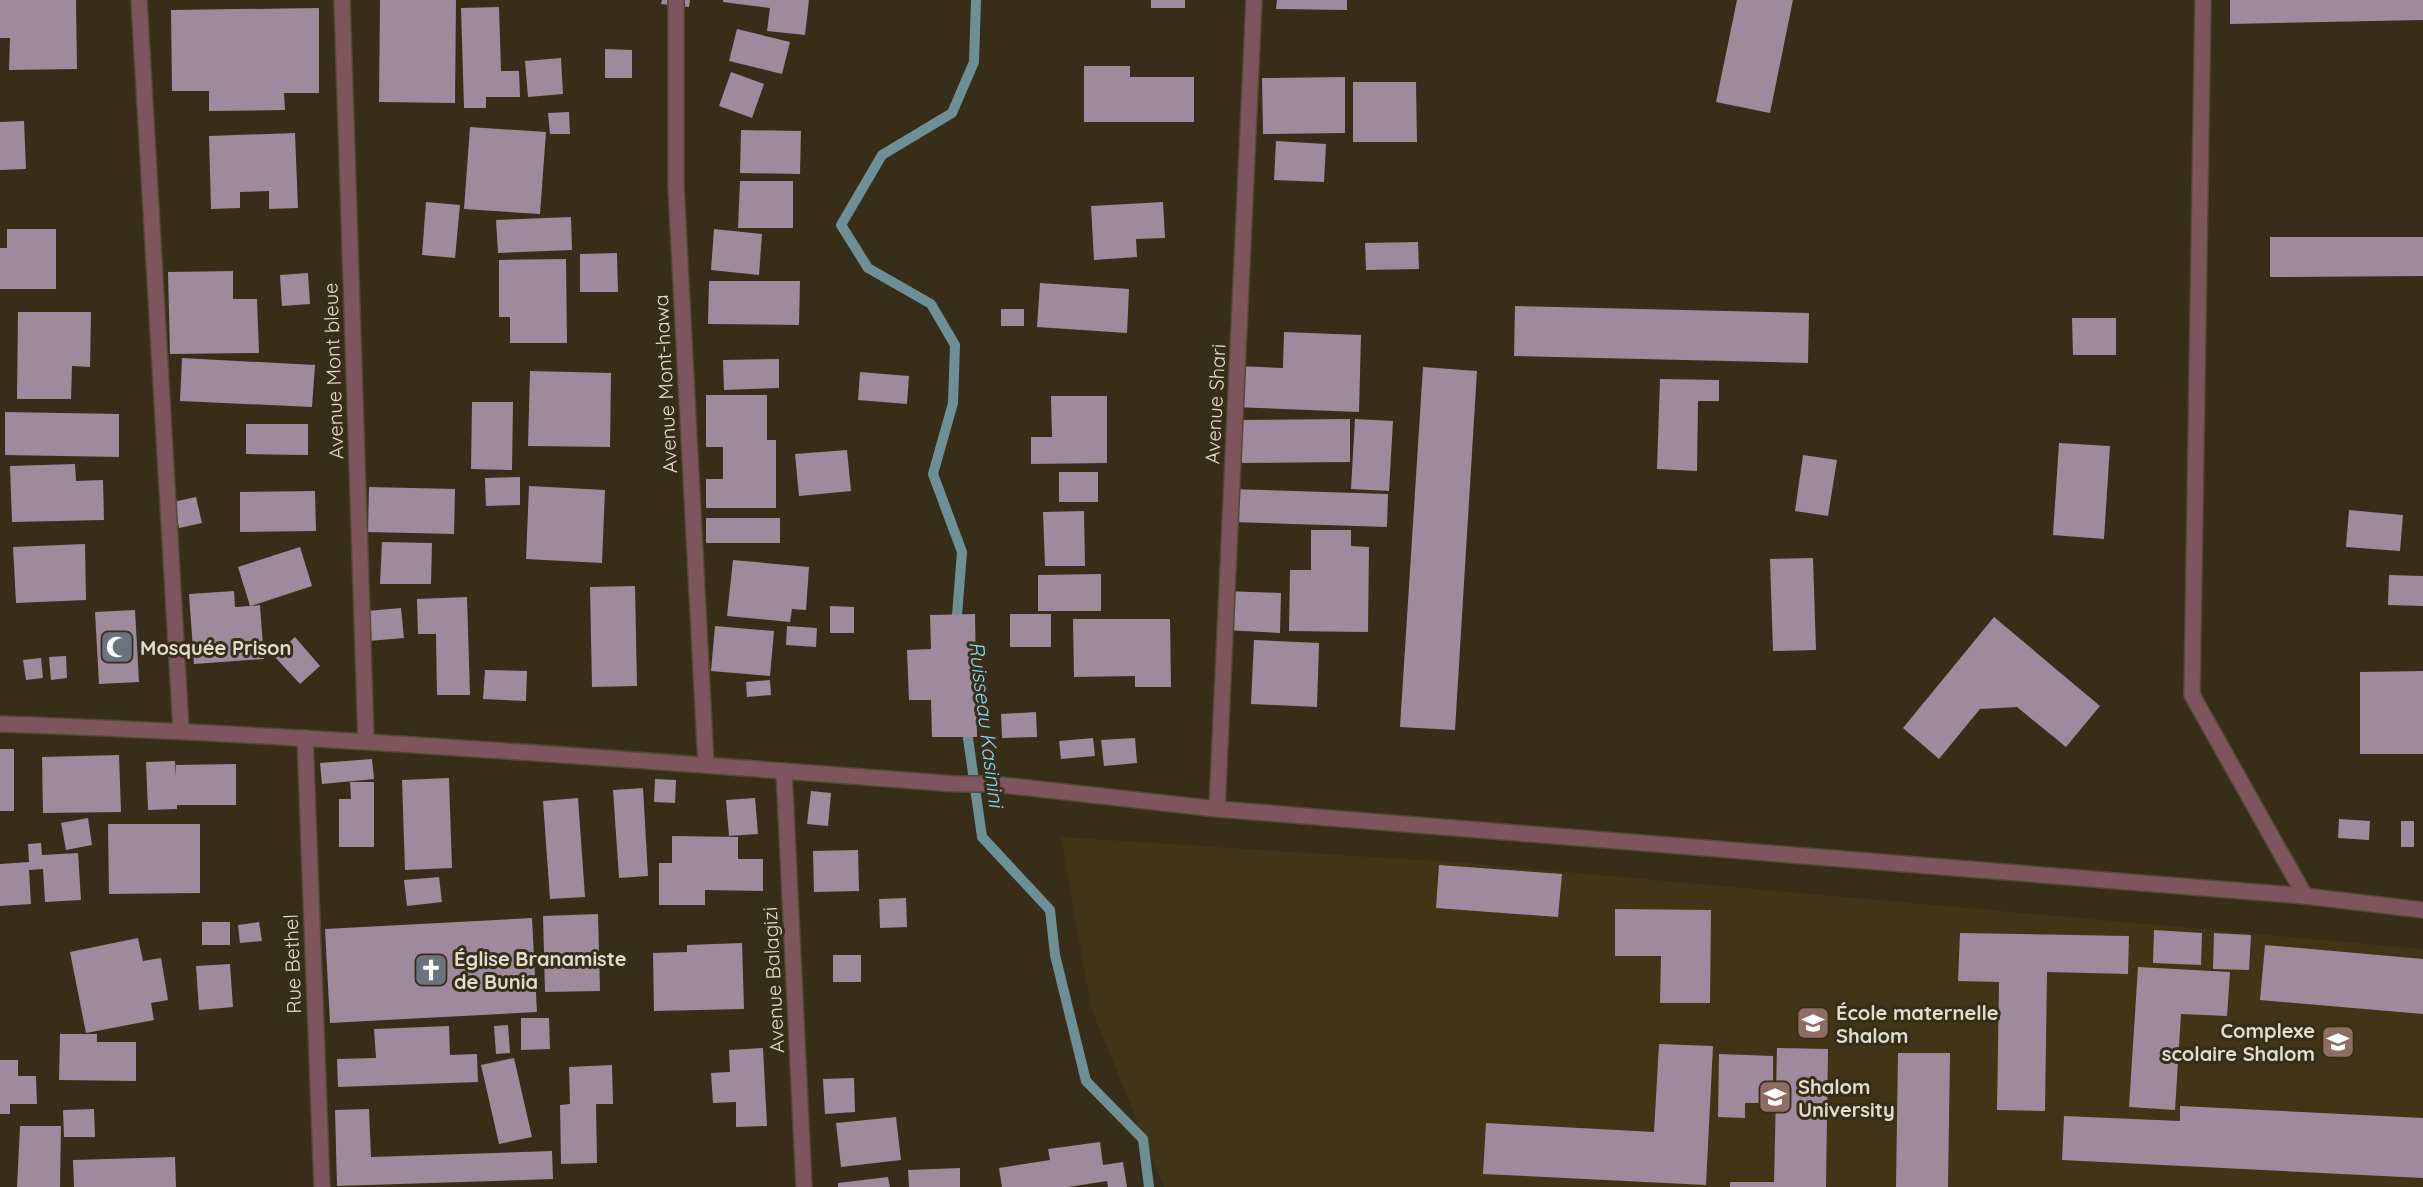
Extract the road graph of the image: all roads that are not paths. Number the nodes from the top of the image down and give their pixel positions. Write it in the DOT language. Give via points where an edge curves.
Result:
graph roads {
  1 [pos="139,0"];
  2 [pos="342,0"];
  3 [pos="676,0"];
  4 [pos="1254,0"];
  5 [pos="2203,0"];
  6 [pos="0,724"];
  7 [pos="181,730"];
  8 [pos="304,738"];
  9 [pos="366,740"];
  10 [pos="706,765"];
  11 [pos="784,771"];
  12 [pos="1217,809"];
  13 [pos="2304,896"];
  14 [pos="2423,910"];
  15 [pos="322,1187"];
  16 [pos="804,1187"];
  1 -- 7 [label="street"];
  2 -- 9 [label="street, Avenue Mont bleue"];
  3 -- 10 [label="street, Avenue Mont-hawa" via="676,186"];
  4 -- 12 [label="street, Avenue Shari"];
  5 -- 13 [label="street" via="2192,695"];
  6 -- 7 [label="street"];
  7 -- 8 [label="street"];
  8 -- 9 [label="street"];
  8 -- 15 [label="street, Rue Bethel"];
  9 -- 10 [label="street"];
  10 -- 11 [label="street"];
  11 -- 12 [label="street" via="993,784"];
  11 -- 16 [label="street, Avenue Balagizi"];
  12 -- 13 [label="street"];
  13 -- 14 [label="street"];
}
